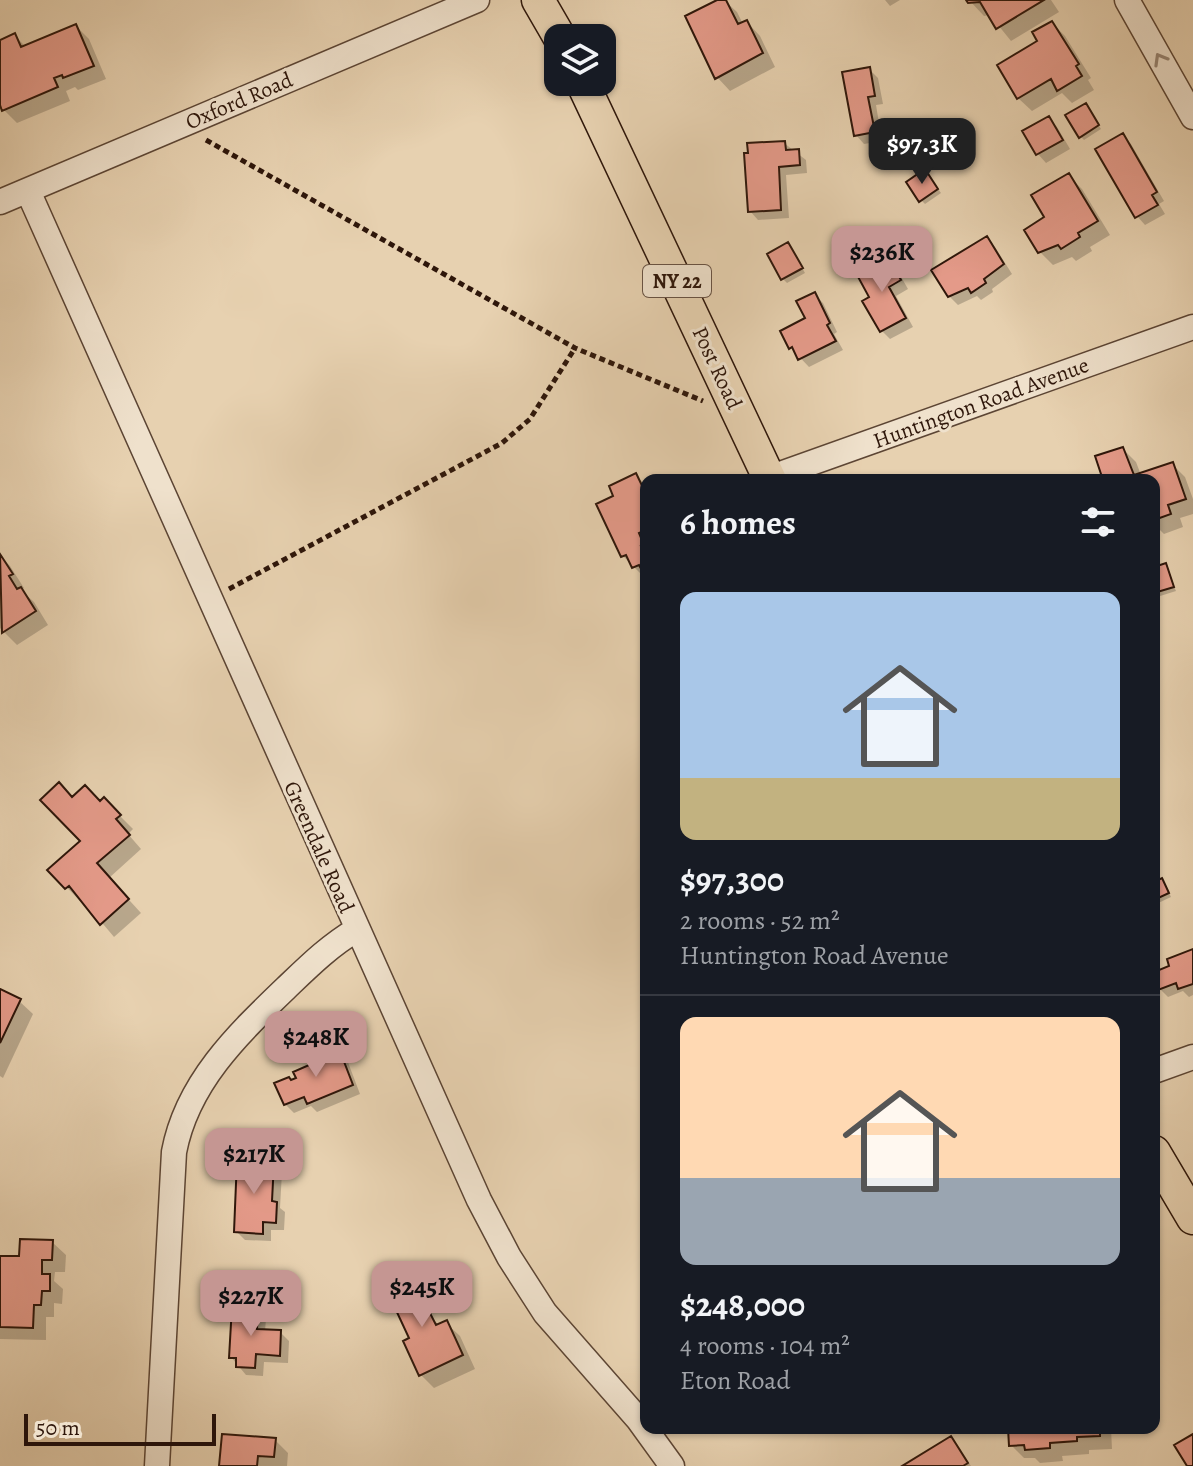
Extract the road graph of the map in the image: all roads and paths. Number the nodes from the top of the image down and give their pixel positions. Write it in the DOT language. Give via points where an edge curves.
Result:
graph roads {
  1 [pos="477,0"];
  2 [pos="538,0"];
  3 [pos="1127,0"];
  4 [pos="552,24"];
  5 [pos="589,96"];
  6 [pos="1193,117"];
  7 [pos="181,126"];
  8 [pos="28,191"];
  9 [pos="0,202"];
  10 [pos="1193,327"];
  11 [pos="575,348"];
  12 [pos="740,417"];
  13 [pos="767,474"];
  14 [pos="783,474"];
  15 [pos="209,599"];
  16 [pos="356,930"];
  17 [pos="1193,1057"];
  18 [pos="1160,1069"];
  19 [pos="1160,1162"];
  20 [pos="1193,1218"];
  21 [pos="640,1422"];
  22 [pos="649,1434"];
  23 [pos="157,1466"];
  24 [pos="672,1466"];
  1 -- 7 [label="street, Oxford Road"];
  2 -- 4 [label="main road"];
  6 -- 3 [label="street, one-way"];
  5 -- 12 [label="main road, Post Road / NY 22"];
  7 -- 8 [label="street, Oxford Road"];
  7 -- 11 [label="path"];
  8 -- 9 [label="street, Oxford Road"];
  8 -- 15 [label="street, Greendale Road"];
  10 -- 14 [label="street, Huntington Road Avenue"];
  11 -- 12 [label="path"];
  11 -- 15 [label="path" via="530,419 502,443"];
  12 -- 13 [label="main road, Post Road / NY 22"];
  15 -- 16 [label="street, Greendale Road"];
  16 -- 21 [label="street, Greendale Road" via="509,1257 545,1313"];
  16 -- 23 [label="street" via="333,944 235,1037 194,1096 178,1131"];
  17 -- 18 [label="street"];
  19 -- 20 [label="main road"];
  22 -- 24 [label="street, Greendale Road"];
}
